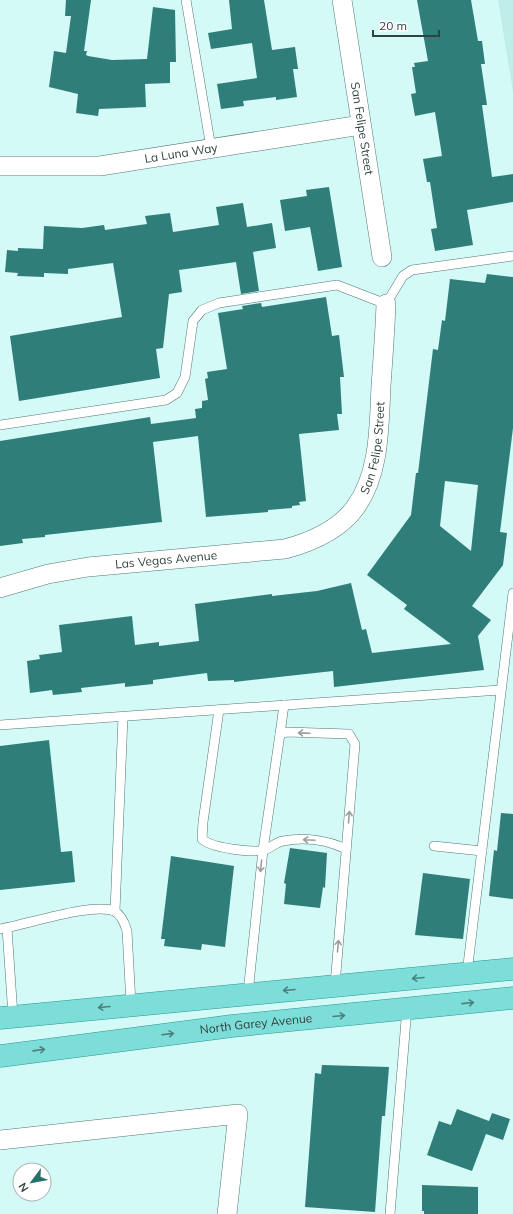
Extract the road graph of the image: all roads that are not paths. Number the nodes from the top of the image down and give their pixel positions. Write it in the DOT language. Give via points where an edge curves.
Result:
graph roads {
  1 [pos="186,0"];
  2 [pos="342,0"];
  3 [pos="361,125"];
  4 [pos="210,148"];
  5 [pos="0,166"];
  6 [pos="513,256"];
  7 [pos="382,257"];
  8 [pos="386,304"];
  9 [pos="0,425"];
  10 [pos="331,531"];
  11 [pos="0,588"];
  12 [pos="513,593"];
  13 [pos="500,690"];
  14 [pos="284,705"];
  15 [pos="219,710"];
  16 [pos="123,717"];
  17 [pos="0,725"];
  18 [pos="280,734"];
  19 [pos="434,846"];
  20 [pos="346,849"];
  21 [pos="263,850"];
  22 [pos="482,851"];
  23 [pos="115,911"];
  24 [pos="3,928"];
  25 [pos="513,969"];
  26 [pos="467,973"];
  27 [pos="335,985"];
  28 [pos="248,993"];
  29 [pos="513,998"];
  30 [pos="131,1004"];
  31 [pos="408,1008"];
  32 [pos="7,1017"];
  33 [pos="0,1056"];
  34 [pos="0,1140"];
  35 [pos="227,1214"];
  36 [pos="390,1214"];
  1 -- 4 [label="lane"];
  2 -- 3 [label="street, San Felipe Street"];
  3 -- 4 [label="street, La Luna Way"];
  3 -- 7 [label="street, San Felipe Street"];
  4 -- 5 [label="street, La Luna Way" via="100,166"];
  6 -- 8 [label="lane" via="412,270 403,276"];
  8 -- 9 [label="lane" via="337,285 219,303 202,310 193,321 185,377 177,393 166,400"];
  8 -- 10 [label="street, San Felipe Street" via="378,440 371,476 354,509"];
  10 -- 11 [label="street, Las Vegas Avenue" via="285,549 88,567 48,574"];
  12 -- 13 [label="lane"];
  13 -- 14 [label="lane"];
  13 -- 22 [label="lane"];
  14 -- 15 [label="lane"];
  14 -- 18 [label="lane"];
  15 -- 16 [label="lane"];
  15 -- 21 [label="lane" via="202,839 207,844 220,848"];
  16 -- 17 [label="lane"];
  16 -- 23 [label="lane"];
  20 -- 18 [label="lane, one-way" via="354,740 349,734"];
  18 -- 21 [label="lane"];
  19 -- 22 [label="lane"];
  20 -- 21 [label="lane, one-way" via="332,843 307,839 282,841"];
  27 -- 20 [label="lane, one-way"];
  21 -- 28 [label="lane, one-way"];
  22 -- 26 [label="lane"];
  23 -- 24 [label="lane" via="96,908"];
  23 -- 30 [label="lane" via="124,921 127,931"];
  24 -- 32 [label="lane"];
  25 -- 26 [label="main road"];
  26 -- 27 [label="main road, one-way"];
  27 -- 28 [label="main road, one-way"];
  28 -- 30 [label="main road"];
  31 -- 29 [label="main road, North Garey Avenue, one-way"];
  30 -- 32 [label="main road, one-way"];
  33 -- 31 [label="main road, North Garey Avenue, one-way" via="232,1026"];
  31 -- 36 [label="lane"];
  34 -- 35 [label="street" via="238,1114"];
}
